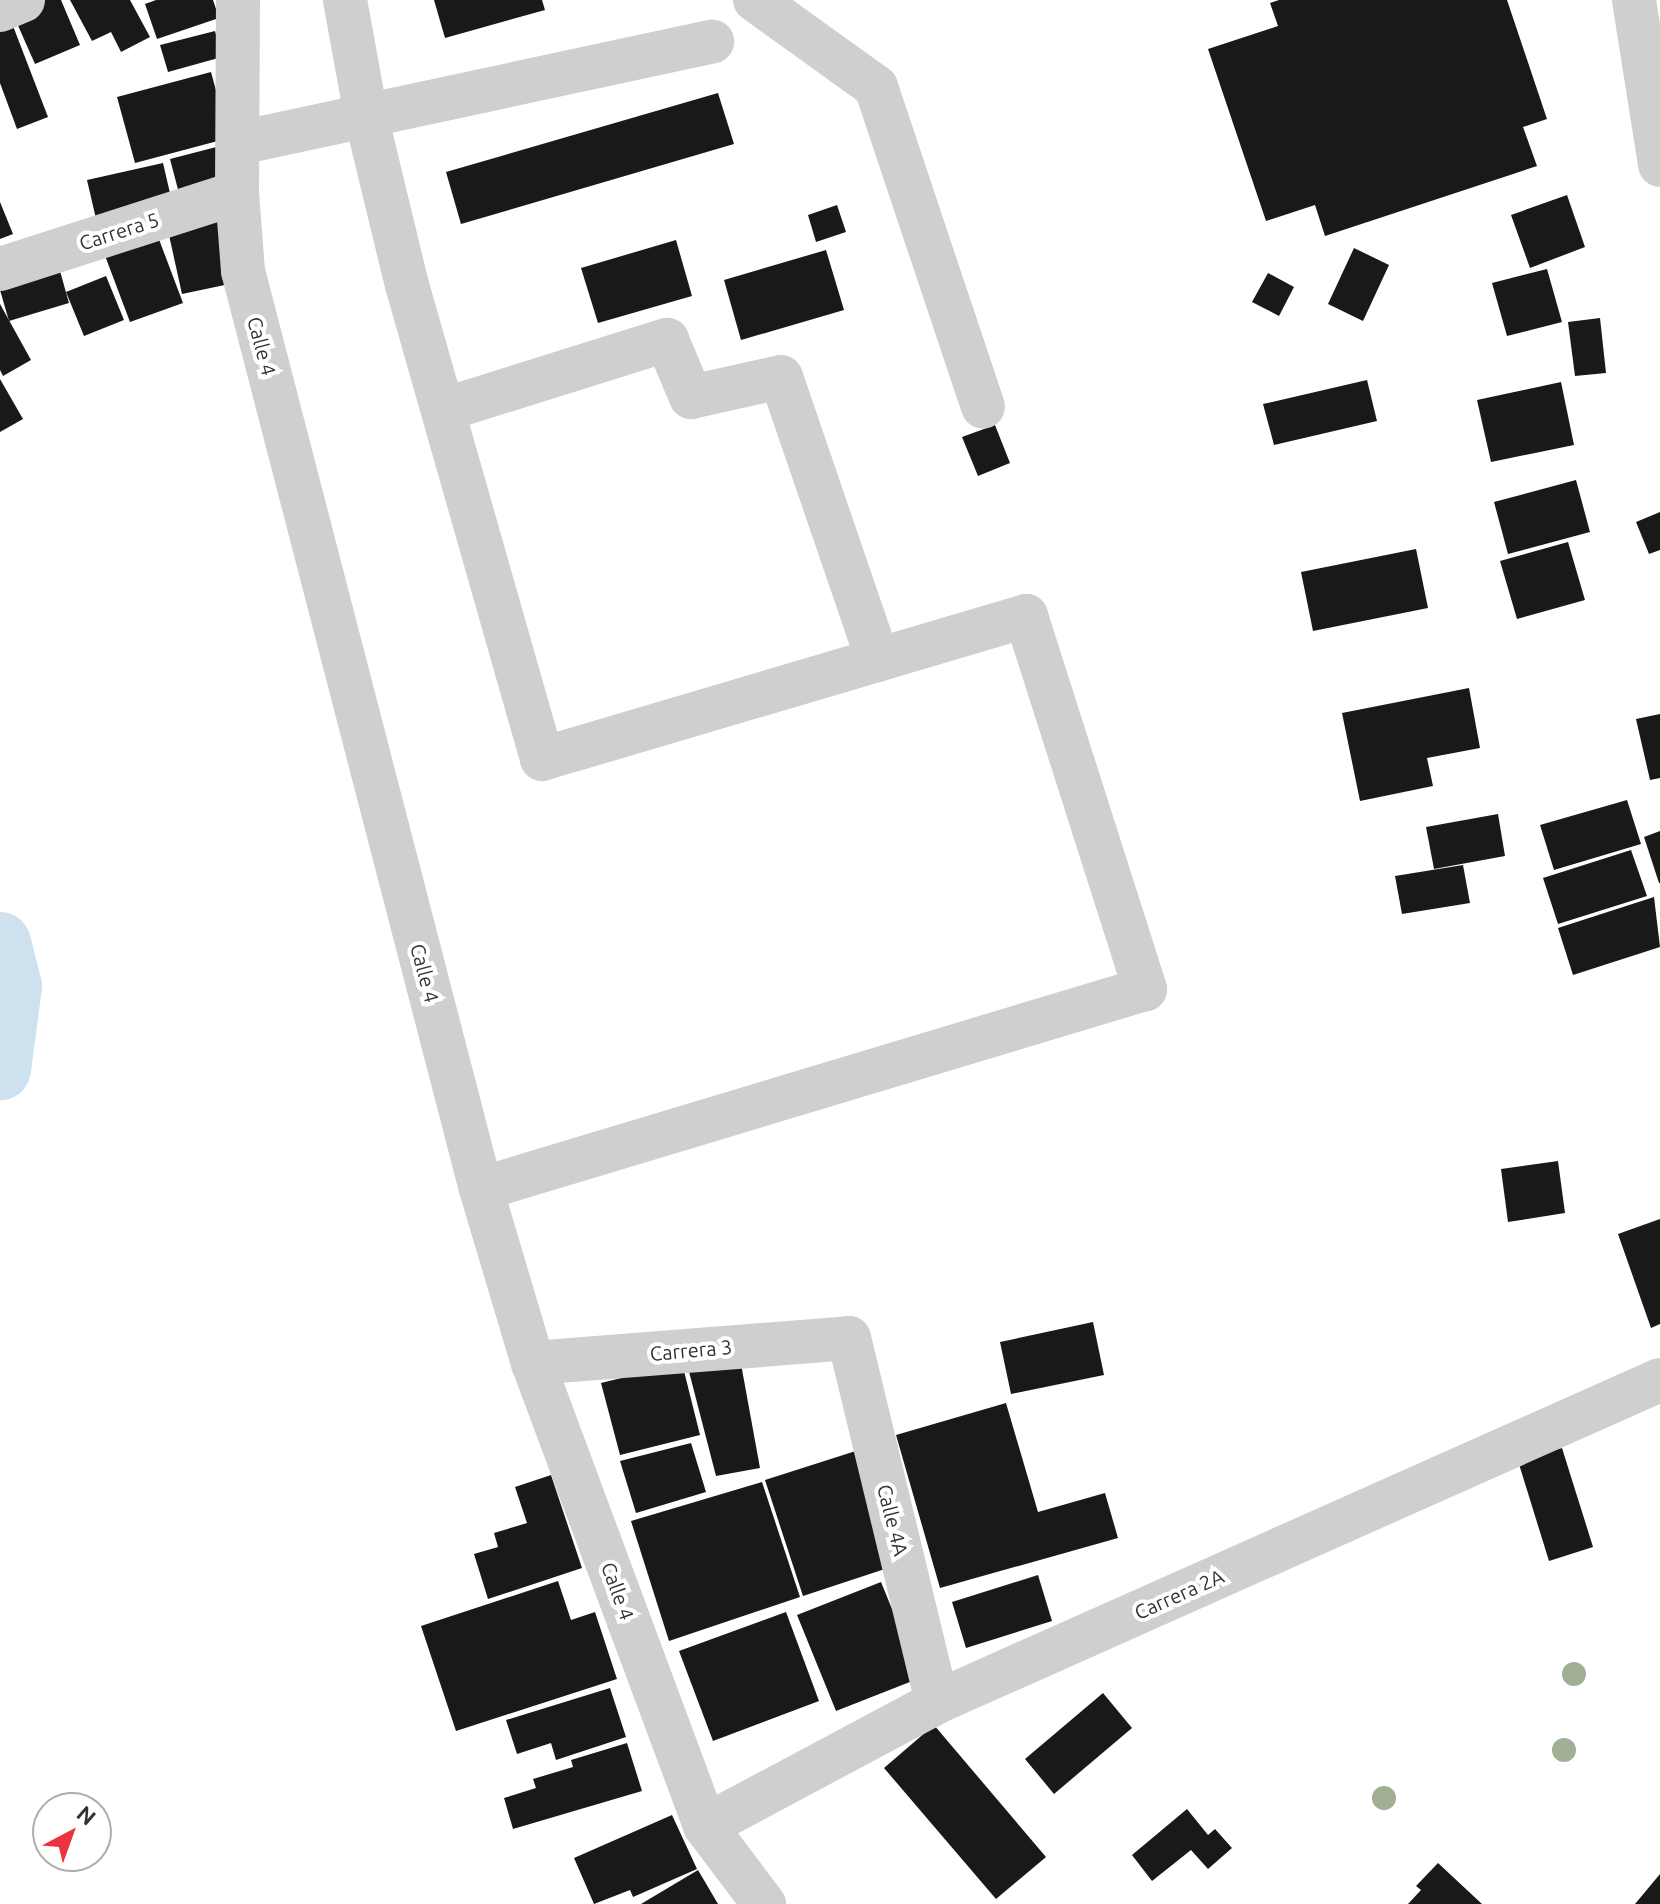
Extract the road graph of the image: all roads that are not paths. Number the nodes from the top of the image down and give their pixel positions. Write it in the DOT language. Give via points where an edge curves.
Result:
graph roads {
  1 [pos="23,0"];
  2 [pos="238,0"];
  3 [pos="345,0"];
  4 [pos="755,0"];
  5 [pos="1634,0"];
  6 [pos="0,10"];
  7 [pos="712,42"];
  8 [pos="366,116"];
  9 [pos="239,143"];
  10 [pos="1660,165"];
  11 [pos="237,193"];
  12 [pos="0,269"];
  13 [pos="983,407"];
  14 [pos="443,410"];
  15 [pos="878,660"];
  16 [pos="481,1189"];
  17 [pos="849,1338"];
  18 [pos="533,1363"];
  19 [pos="1660,1380"];
  20 [pos="937,1702"];
  21 [pos="705,1826"];
  22 [pos="764,1904"];
  1 -- 6 [label="street"];
  2 -- 9 [label="street, Calle 4"];
  3 -- 8 [label="street"];
  4 -- 13 [label="street" via="876,87"];
  5 -- 10 [label="street"];
  7 -- 8 [label="street"];
  8 -- 9 [label="street"];
  8 -- 14 [label="street"];
  9 -- 11 [label="street, Calle 4"];
  11 -- 12 [label="street, Carrera 5"];
  11 -- 16 [label="street, Calle 4" via="243,271"];
  14 -- 15 [label="street" via="667,340 691,397 781,377"];
  14 -- 15 [label="street" via="542,759"];
  15 -- 16 [label="street" via="1026,616 1145,989"];
  16 -- 18 [label="street, Calle 4"];
  17 -- 18 [label="street, Carrera 3"];
  17 -- 20 [label="street, Calle 4A"];
  18 -- 21 [label="street, Calle 4"];
  19 -- 20 [label="street, Carrera 2A"];
  20 -- 21 [label="street, Carrera 2A"];
  21 -- 22 [label="street, Calle 4"];
}
